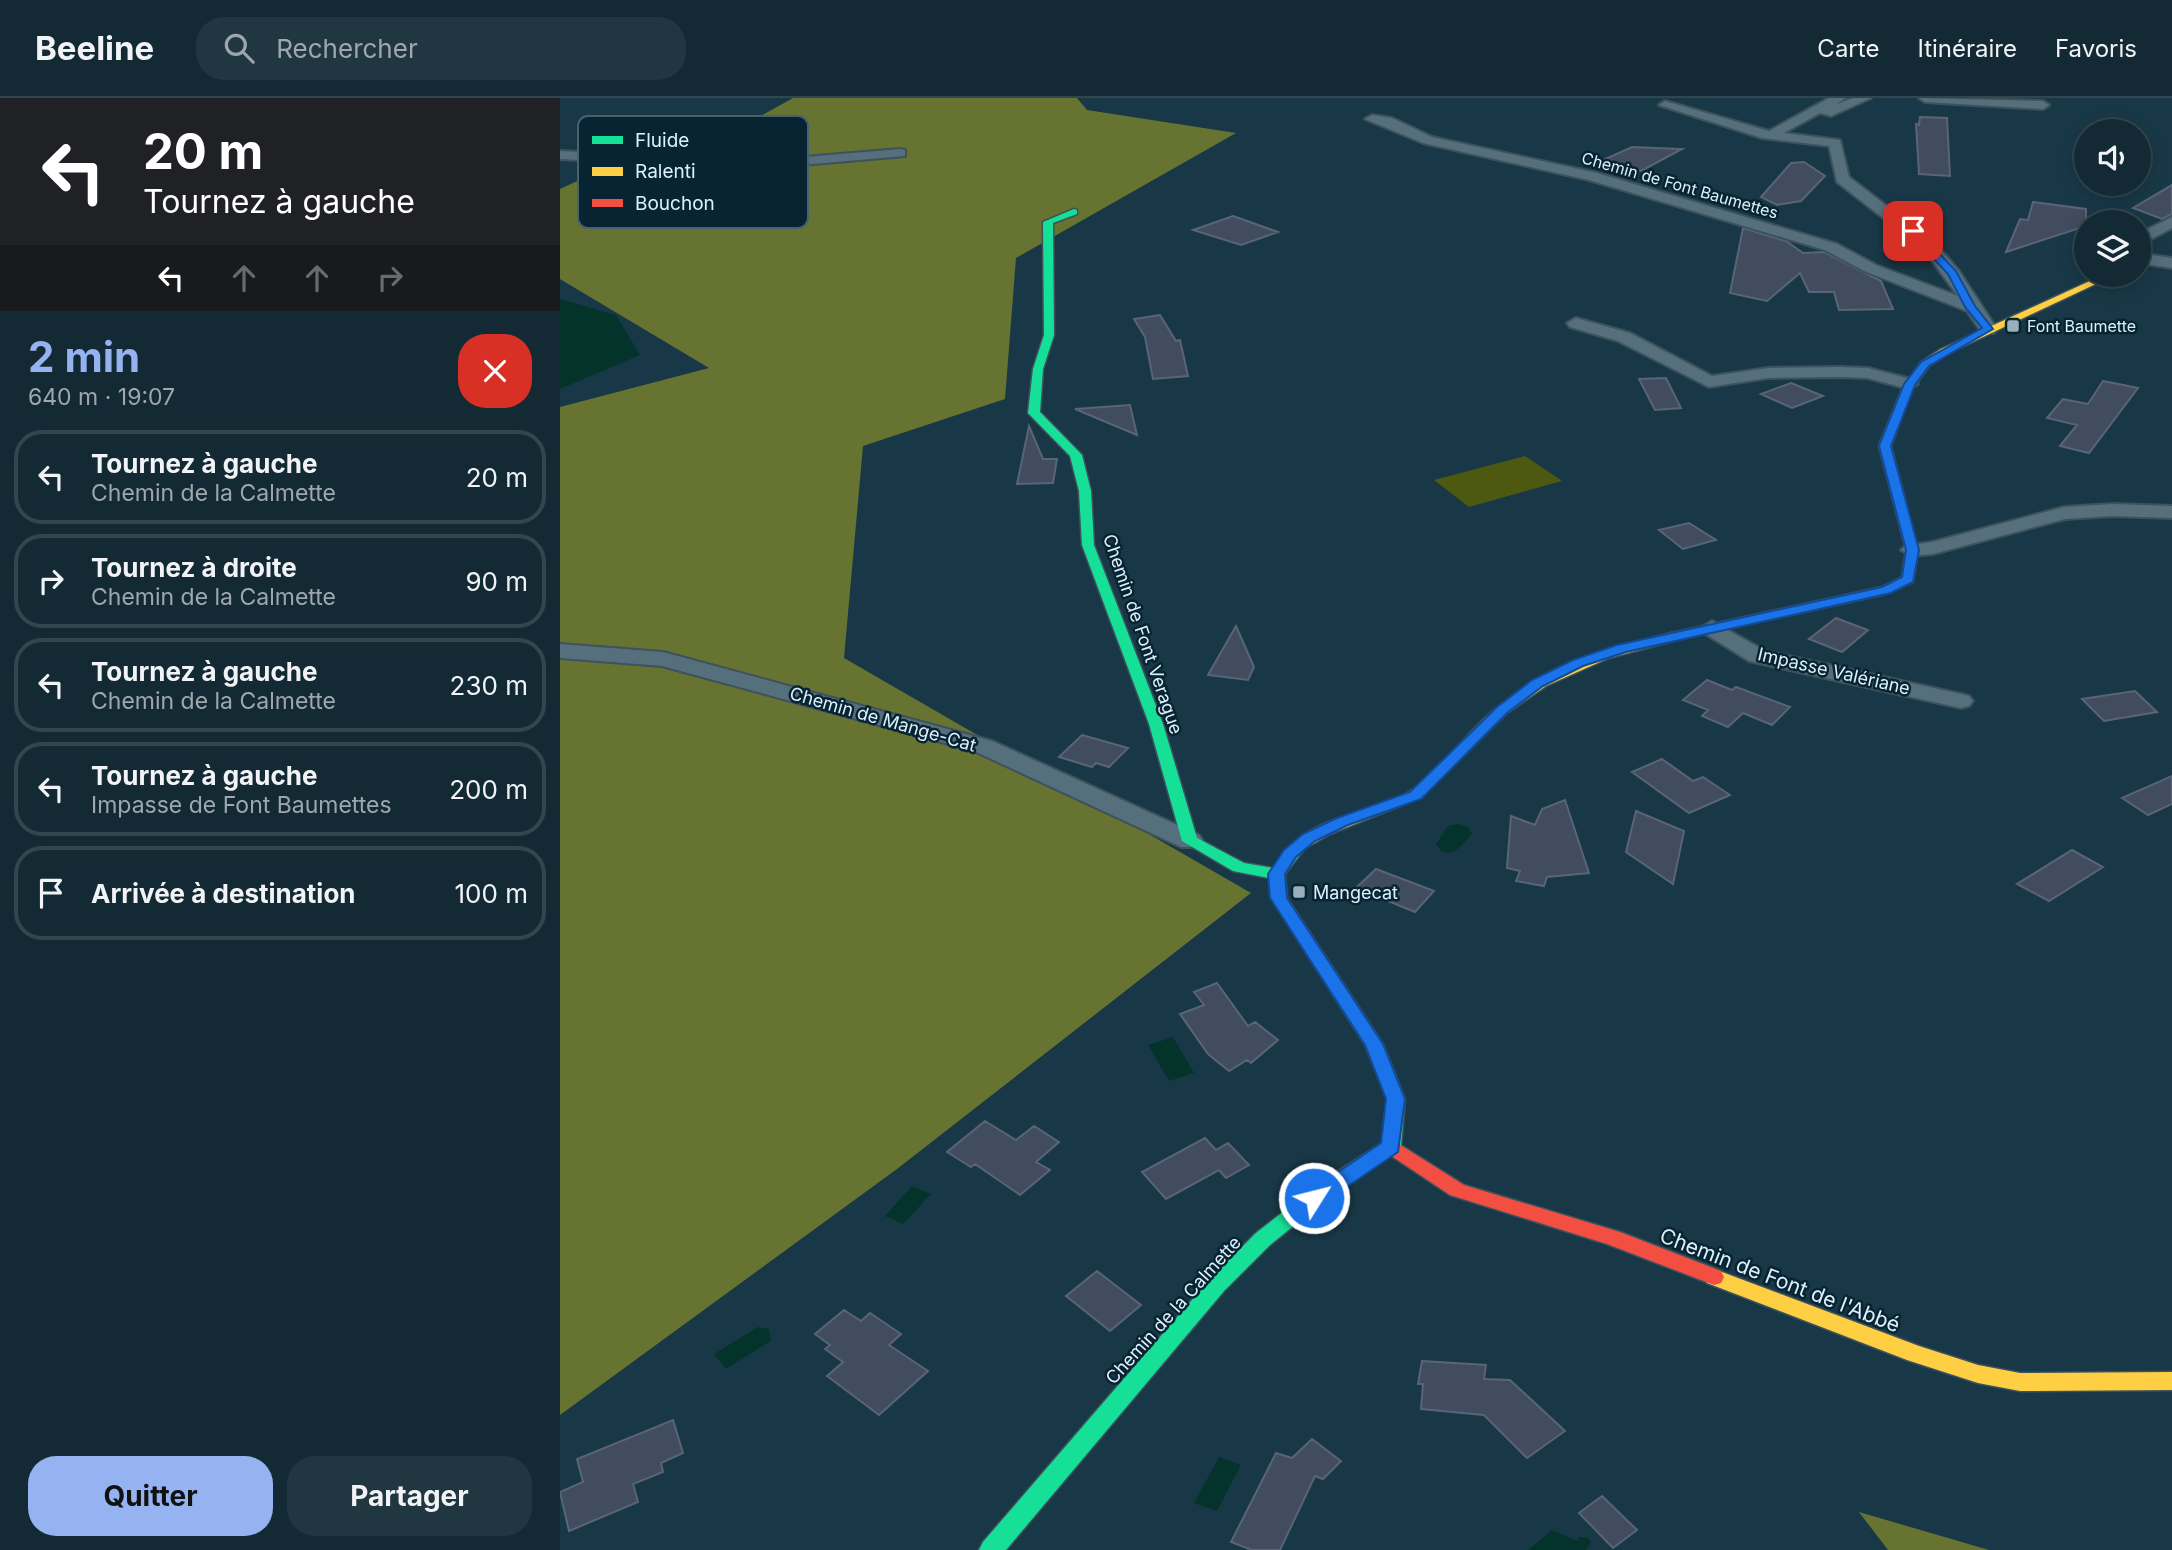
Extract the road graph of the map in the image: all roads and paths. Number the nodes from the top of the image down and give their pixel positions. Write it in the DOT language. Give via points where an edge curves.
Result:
graph roads {
  1 [pos="1839,98"];
  2 [pos="1865,98"];
  3 [pos="1925,98"];
  4 [pos="1665,105"];
  5 [pos="2043,105"];
  6 [pos="1372,119"];
  7 [pos="1777,134"];
  8 [pos="900,153"];
  9 [pos="560,155"];
  10 [pos="578,156"];
  11 [pos="808,161"];
  12 [pos="1074,212"];
  13 [pos="2172,222"];
  14 [pos="2151,234"];
  15 [pos="2151,260"];
  16 [pos="2172,263"];
  17 [pos="2086,287"];
  18 [pos="1970,307"];
  19 [pos="1576,323"];
  20 [pos="1988,329"];
  21 [pos="1909,384"];
  22 [pos="2172,512"];
  23 [pos="1912,550"];
  24 [pos="1713,628"];
  25 [pos="560,652"];
  26 [pos="1961,701"];
  27 [pos="1190,841"];
  28 [pos="1277,874"];
  29 [pos="1391,1146"];
  30 [pos="2172,1381"];
  31 [pos="991,1550"];
  1 -- 7 [label="street"];
  2 -- 7 [label="street"];
  3 -- 5 [label="street"];
  4 -- 7 [label="street" via="1762,134"];
  6 -- 18 [label="street, Chemin de Font Baumettes" via="1428,140 1591,176 1832,247 1870,268"];
  7 -- 18 [label="street" via="1835,143 1842,179 1913,231 1952,273"];
  8 -- 11 [label="street"];
  9 -- 10 [label="street"];
  12 -- 27 [label="street, Chemin de Font Verague" via="1048,222 1049,335 1038,369 1034,413 1076,455 1085,491 1088,545 1156,724"];
  13 -- 14 [label="street"];
  15 -- 16 [label="street"];
  17 -- 20 [label="street"];
  18 -- 20 [label="street"];
  19 -- 21 [label="street" via="1623,337 1709,382 1768,373 1840,372 1868,373"];
  20 -- 21 [label="street" via="1925,364"];
  21 -- 23 [label="street" via="1885,446"];
  22 -- 23 [label="street" via="2064,513"];
  23 -- 24 [label="street" via="1908,579 1886,590"];
  24 -- 26 [label="street, Impasse Valériane" via="1757,656"];
  24 -- 28 [label="street" via="1622,648 1538,683 1502,710 1415,795 1309,838 1290,854"];
  25 -- 27 [label="street, Chemin de Mange-Cat" via="663,659 983,746"];
  27 -- 28 [label="street" via="1239,867"];
  28 -- 29 [label="street" via="1279,898 1374,1044 1396,1099"];
  29 -- 30 [label="street, Chemin de Font de l'Abbé" via="1457,1190 1613,1238 1978,1374 2020,1382"];
  29 -- 31 [label="street, Chemin de la Calmette" via="1331,1185 1263,1239 1217,1285"];
}
